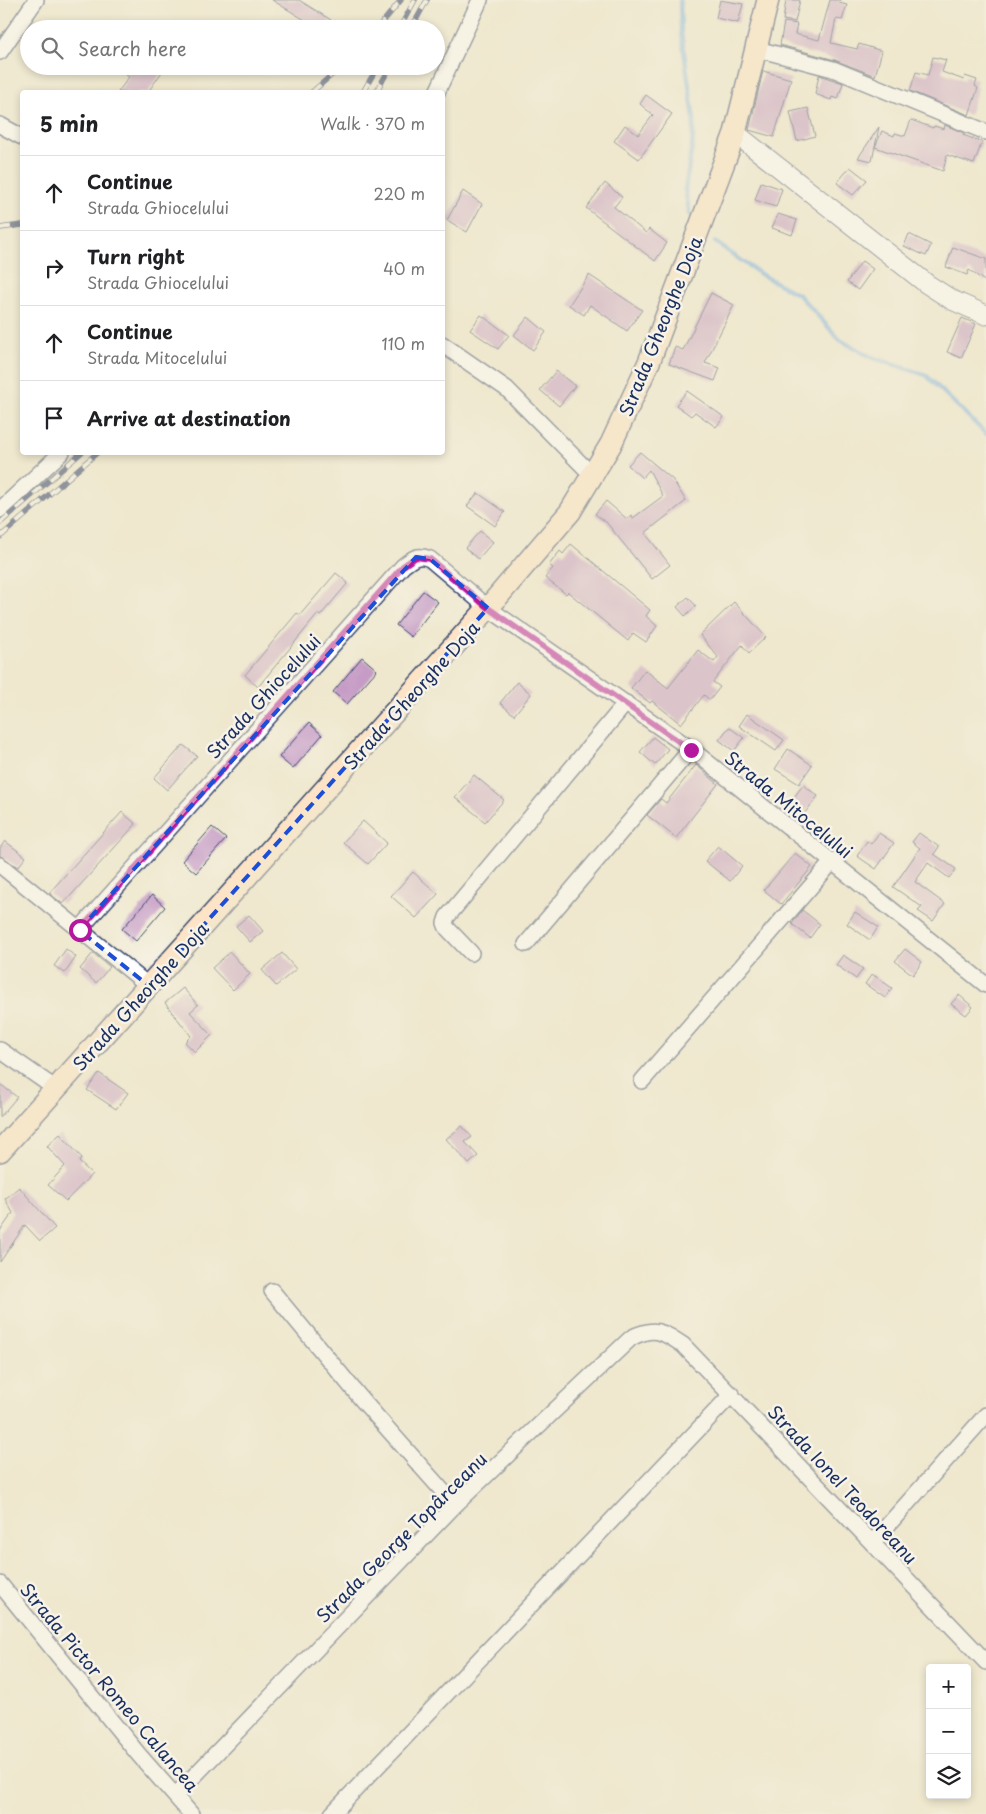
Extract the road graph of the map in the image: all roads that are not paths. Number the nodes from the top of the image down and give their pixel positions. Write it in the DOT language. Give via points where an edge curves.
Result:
graph roads {
  1 [pos="36,0"];
  2 [pos="480,0"];
  3 [pos="768,0"];
  4 [pos="22,20"];
  5 [pos="20,23"];
  6 [pos="757,49"];
  7 [pos="0,52"];
  8 [pos="445,75"];
  9 [pos="445,75"];
  10 [pos="438,90"];
  11 [pos="0,125"];
  12 [pos="735,132"];
  13 [pos="986,132"];
  14 [pos="20,136"];
  15 [pos="986,315"];
  16 [pos="445,346"];
  17 [pos="59,455"];
  18 [pos="593,476"];
  19 [pos="0,510"];
  20 [pos="488,608"];
  21 [pos="626,703"];
  22 [pos="691,750"];
  23 [pos="832,862"];
  24 [pos="0,865"];
  25 [pos="80,930"];
  26 [pos="526,944"];
  27 [pos="471,953"];
  28 [pos="986,985"];
  29 [pos="149,986"];
  30 [pos="0,1050"];
  31 [pos="642,1081"];
  32 [pos="56,1089"];
  33 [pos="0,1152"];
  34 [pos="272,1291"];
  35 [pos="669,1335"];
  36 [pos="732,1394"];
  37 [pos="986,1415"];
  38 [pos="455,1505"];
  39 [pos="872,1543"];
  40 [pos="0,1584"];
  41 [pos="986,1662"];
  42 [pos="175,1796"];
  43 [pos="190,1814"];
  44 [pos="332,1814"];
  1 -- 4 [label="street"];
  2 -- 9 [label="street"];
  3 -- 6 [label="main road, Strada Gheorghe Doja"];
  5 -- 7 [label="street"];
  6 -- 12 [label="main road, Strada Gheorghe Doja"];
  6 -- 13 [label="street" via="833,69"];
  8 -- 10 [label="street"];
  11 -- 14 [label="street"];
  12 -- 15 [label="street" via="927,284 952,300"];
  12 -- 18 [label="main road, Strada Gheorghe Doja" via="649,362"];
  16 -- 18 [label="street" via="507,389"];
  17 -- 19 [label="street"];
  18 -- 20 [label="main road, Strada Gheorghe Doja" via="570,512"];
  20 -- 21 [label="street, Strada Mitocelului"];
  20 -- 25 [label="street, Strada Ghiocelului" via="430,559 416,557 410,561"];
  20 -- 29 [label="main road, Strada Gheorghe Doja"];
  21 -- 22 [label="street, Strada Mitocelului"];
  21 -- 27 [label="street" via="447,917 447,928"];
  22 -- 23 [label="street, Strada Mitocelului"];
  22 -- 26 [label="street"];
  23 -- 28 [label="street, Strada Mitocelului"];
  23 -- 31 [label="street"];
  24 -- 25 [label="street"];
  25 -- 29 [label="street"];
  29 -- 32 [label="main road, Strada Gheorghe Doja"];
  30 -- 32 [label="street"];
  32 -- 33 [label="main road, Strada Gheorghe Doja"];
  34 -- 38 [label="street"];
  35 -- 36 [label="street, Strada Ionel Teodoreanu"];
  35 -- 38 [label="street, Strada George Topârceanu" via="646,1331 632,1338"];
  36 -- 39 [label="street, Strada Ionel Teodoreanu"];
  36 -- 44 [label="street"];
  37 -- 39 [label="street"];
  38 -- 42 [label="street, Strada George Topârceanu"];
  39 -- 41 [label="street, Strada Ionel Teodoreanu"];
  40 -- 42 [label="street, Strada Pictor Romeo Calancea"];
  42 -- 43 [label="street, Strada Pictor Romeo Calancea"];
}
